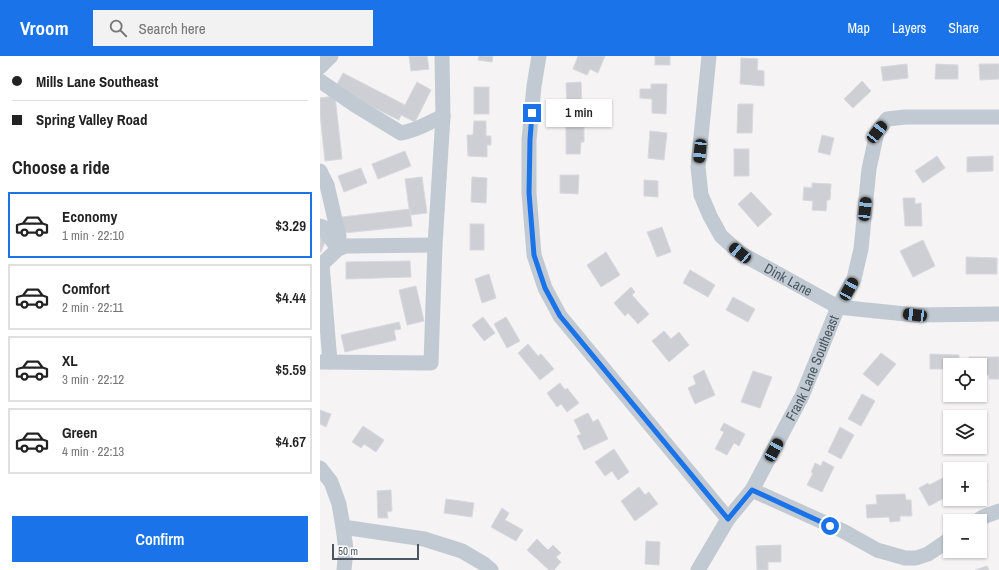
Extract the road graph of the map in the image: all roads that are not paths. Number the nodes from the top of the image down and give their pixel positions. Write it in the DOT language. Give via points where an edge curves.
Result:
graph roads {
  1 [pos="331,56"];
  2 [pos="442,56"];
  3 [pos="539,56"];
  4 [pos="709,56"];
  5 [pos="320,67"];
  6 [pos="320,81"];
  7 [pos="443,116"];
  8 [pos="999,117"];
  9 [pos="320,171"];
  10 [pos="320,226"];
  11 [pos="435,244"];
  12 [pos="338,248"];
  13 [pos="838,307"];
  14 [pos="999,314"];
  15 [pos="325,362"];
  16 [pos="320,468"];
  17 [pos="752,490"];
  18 [pos="999,511"];
  19 [pos="987,515"];
  20 [pos="728,519"];
  21 [pos="343,527"];
  22 [pos="943,544"];
  23 [pos="344,570"];
  24 [pos="491,570"];
  25 [pos="698,570"];
  1 -- 5 [label="street"];
  2 -- 7 [label="street"];
  3 -- 20 [label="street" via="530,140 529,193 534,255 545,288 560,316"];
  4 -- 13 [label="street, Dink Lane" via="698,167 701,195 710,216 721,236 740,253"];
  6 -- 7 [label="street" via="401,133"];
  7 -- 11 [label="street"];
  8 -- 13 [label="street, Frank Lane Southeast" via="887,119 877,132 869,169 861,248 854,279"];
  9 -- 12 [label="street" via="327,185 339,237"];
  10 -- 12 [label="street" via="323,226"];
  11 -- 12 [label="street"];
  11 -- 15 [label="street" via="431,363"];
  12 -- 15 [label="street" via="322,264"];
  13 -- 14 [label="street, Dink Lane" via="915,315"];
  13 -- 17 [label="street, Frank Lane Southeast" via="802,396"];
  16 -- 21 [label="street" via="330,482 339,504"];
  17 -- 20 [label="street, Frank Lane Southeast"];
  17 -- 22 [label="street" via="877,550 905,558 928,554"];
  18 -- 19 [label="street"];
  20 -- 25 [label="street, Frank Lane Southeast"];
  21 -- 23 [label="street" via="346,550"];
  21 -- 24 [label="street" via="424,539 462,551"];
}
